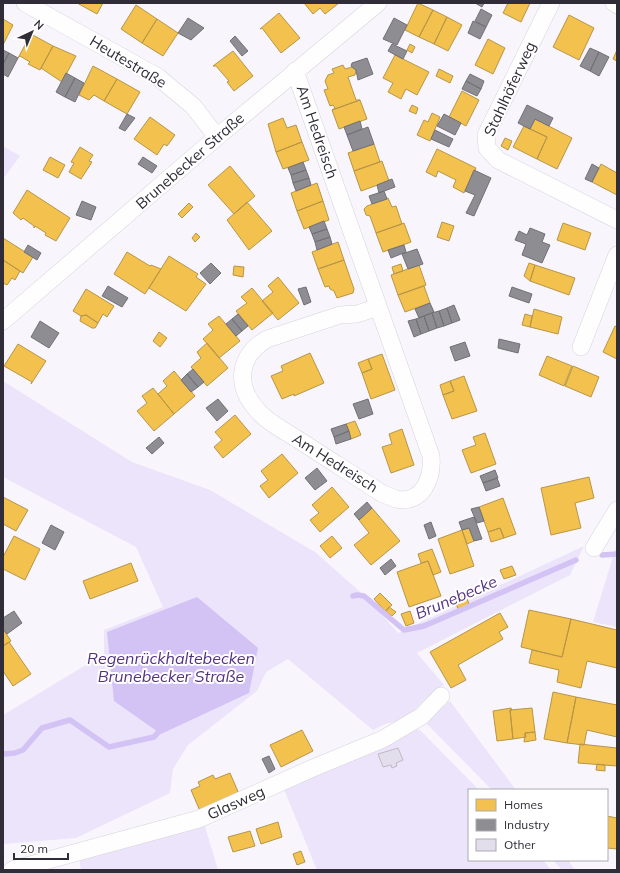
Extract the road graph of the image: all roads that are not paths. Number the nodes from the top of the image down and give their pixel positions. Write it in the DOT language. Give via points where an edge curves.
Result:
graph roads {
  1 [pos="25,3"];
  2 [pos="378,3"];
  3 [pos="551,3"];
  4 [pos="614,3"];
  5 [pos="617,5"];
  6 [pos="295,71"];
  7 [pos="217,137"];
  8 [pos="617,220"];
  9 [pos="617,255"];
  10 [pos="378,307"];
  11 [pos="3,321"];
  12 [pos="580,347"];
  13 [pos="617,510"];
  14 [pos="594,548"];
  15 [pos="441,696"];
  16 [pos="12,870"];
  1 -- 7 [label="street, Heutestraße" via="158,77 193,106"];
  2 -- 6 [label="street, Brunebecker Straße"];
  3 -- 8 [label="street, Stahlhöferweg" via="486,135 487,148 498,160"];
  4 -- 5 [label="street"];
  6 -- 7 [label="street, Brunebecker Straße"];
  6 -- 10 [label="street, Am Hedreisch"];
  7 -- 11 [label="street, Brunebecker Straße"];
  9 -- 12 [label="street"];
  10 -- 10 [label="street, Am Hedreisch" via="431,456 432,471 428,483 416,496 407,499 396,499 381,493 267,420 250,401 242,379 250,352 267,339 340,315 357,314"];
  13 -- 14 [label="street"];
  15 -- 16 [label="street, Glasweg" via="422,716 383,739 199,819"];
}
